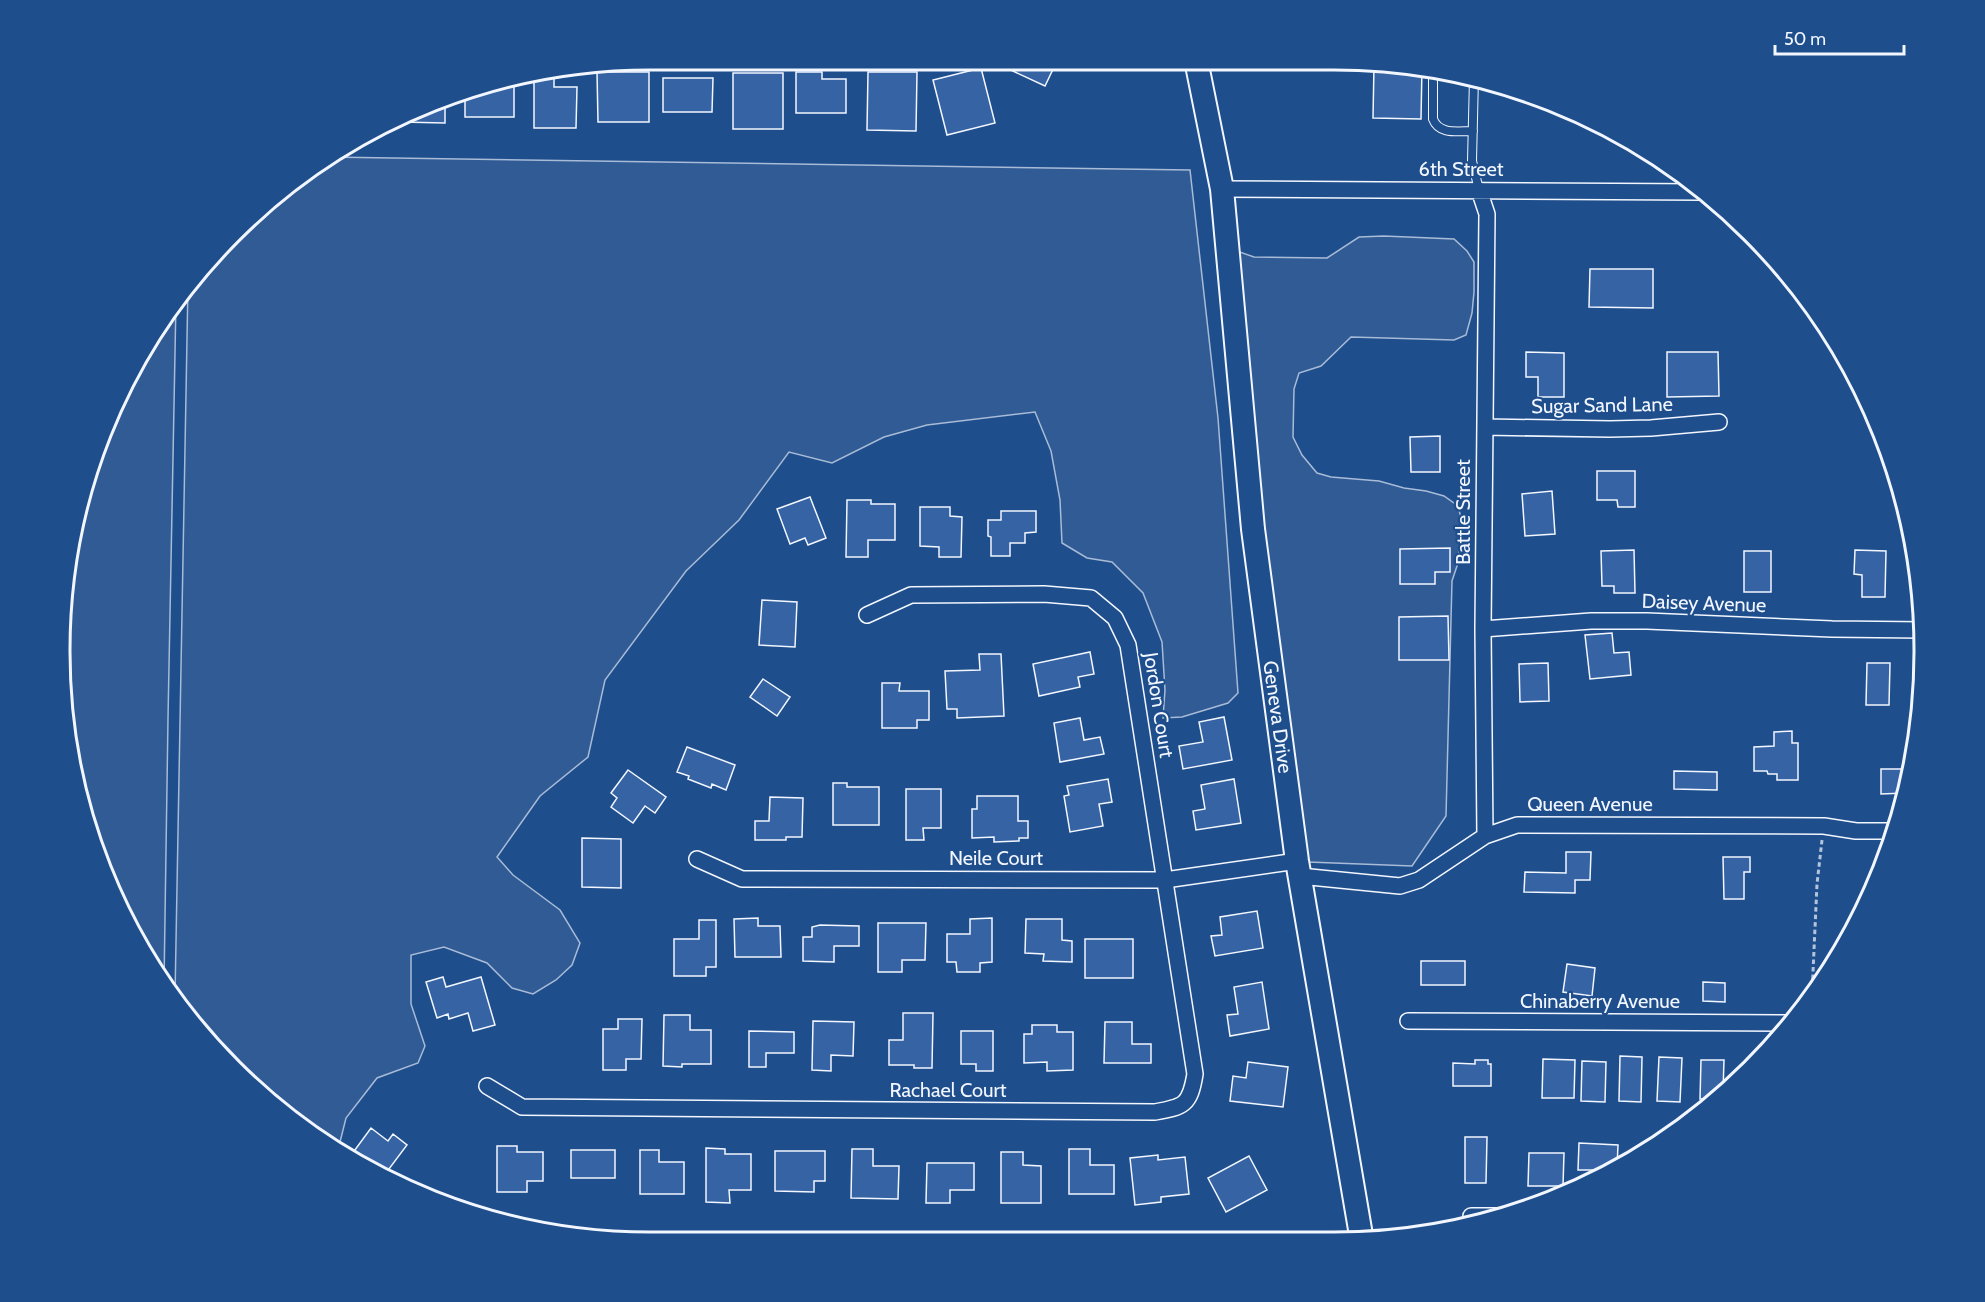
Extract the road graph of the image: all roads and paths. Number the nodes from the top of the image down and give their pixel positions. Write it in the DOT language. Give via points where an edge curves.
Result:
graph roads {
  1 [pos="1198,70"];
  2 [pos="1433,79"];
  3 [pos="1474,88"];
  4 [pos="1473,131"];
  5 [pos="1681,185"];
  6 [pos="1222,189"];
  7 [pos="1479,190"];
  8 [pos="1719,422"];
  9 [pos="1485,427"];
  10 [pos="867,615"];
  11 [pos="1483,629"];
  12 [pos="1913,630"];
  13 [pos="1824,826"];
  14 [pos="1886,831"];
  15 [pos="1485,836"];
  16 [pos="697,859"];
  17 [pos="1298,868"];
  18 [pos="1165,880"];
  19 [pos="1813,980"];
  20 [pos="1408,1021"];
  21 [pos="1779,1023"];
  22 [pos="487,1086"];
  23 [pos="1360,1231"];
  1 -- 6 [label="main road, Geneva Drive"];
  2 -- 4 [label="lane" via="1435,125 1444,131"];
  3 -- 4 [label="lane"];
  4 -- 7 [label="lane" via="1472,161"];
  5 -- 7 [label="street, 6th Street"];
  6 -- 7 [label="street, 6th Street"];
  6 -- 17 [label="main road, Geneva Drive" via="1253,530"];
  7 -- 9 [label="street, Battle Street" via="1487,214"];
  8 -- 9 [label="street, Sugar Sand Lane" via="1610,429"];
  9 -- 11 [label="street, Battle Street"];
  10 -- 18 [label="street, Jordon Court" via="911,595 1044,594 1091,598 1115,618 1128,645"];
  11 -- 12 [label="street, Daisey Avenue" via="1647,621"];
  11 -- 15 [label="street, Battle Street"];
  13 -- 14 [label="street, Queen Avenue"];
  13 -- 15 [label="street, Queen Avenue" via="1517,825"];
  13 -- 19 [label="path"];
  15 -- 17 [label="street, Queen Avenue" via="1419,880 1400,886"];
  16 -- 18 [label="street, Neile Court" via="742,879"];
  17 -- 18 [label="street, Neile Court"];
  17 -- 23 [label="main road, Geneva Drive"];
  18 -- 22 [label="street, Rachael Court" via="1195,1074 1192,1093 1179,1107 1143,1112 522,1107"];
  20 -- 21 [label="street, Chinaberry Avenue"];
}
